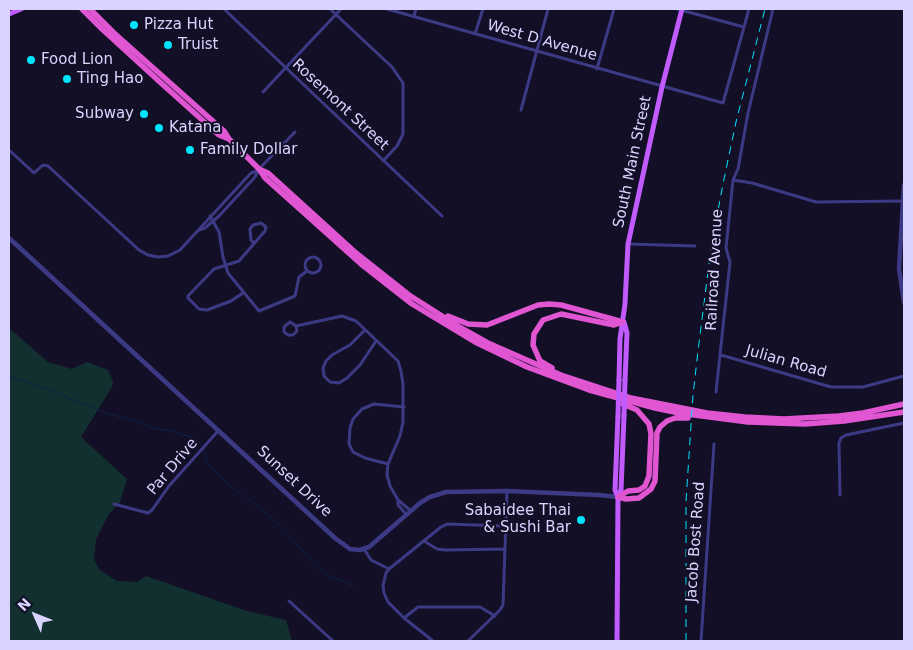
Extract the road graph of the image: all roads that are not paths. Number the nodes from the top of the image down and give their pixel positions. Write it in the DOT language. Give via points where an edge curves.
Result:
graph roads {
  1 [pos="21,9"];
  2 [pos="82,9"];
  3 [pos="90,9"];
  4 [pos="224,9"];
  5 [pos="330,9"];
  6 [pos="341,9"];
  7 [pos="387,9"];
  8 [pos="416,9"];
  9 [pos="483,9"];
  10 [pos="548,9"];
  11 [pos="614,9"];
  12 [pos="680,9"];
  13 [pos="749,9"];
  14 [pos="773,9"];
  15 [pos="9,14"];
  16 [pos="335,14"];
  17 [pos="414,16"];
  18 [pos="744,26"];
  19 [pos="475,34"];
  20 [pos="536,51"];
  21 [pos="285,68"];
  22 [pos="597,69"];
  23 [pos="662,87"];
  24 [pos="263,92"];
  25 [pos="521,110"];
  26 [pos="295,132"];
  27 [pos="229,139"];
  28 [pos="9,150"];
  29 [pos="383,161"];
  30 [pos="260,169"];
  31 [pos="734,180"];
  32 [pos="904,185"];
  33 [pos="903,201"];
  34 [pos="210,216"];
  35 [pos="442,216"];
  36 [pos="214,220"];
  37 [pos="199,230"];
  38 [pos="9,238"];
  39 [pos="254,243"];
  40 [pos="628,244"];
  41 [pos="348,246"];
  42 [pos="696,246"];
  43 [pos="225,266"];
  44 [pos="307,271"];
  45 [pos="243,293"];
  46 [pos="904,302"];
  47 [pos="623,322"];
  48 [pos="296,326"];
  49 [pos="365,330"];
  50 [pos="376,341"];
  51 [pos="721,355"];
  52 [pos="904,376"];
  53 [pos="589,388"];
  54 [pos="716,392"];
  55 [pos="904,404"];
  56 [pos="404,407"];
  57 [pos="904,412"];
  58 [pos="621,416"];
  59 [pos="748,422"];
  60 [pos="904,423"];
  61 [pos="218,431"];
  62 [pos="714,444"];
  63 [pos="388,464"];
  64 [pos="507,491"];
  65 [pos="840,495"];
  66 [pos="618,497"];
  67 [pos="398,500"];
  68 [pos="114,504"];
  69 [pos="411,511"];
  70 [pos="406,514"];
  71 [pos="505,526"];
  72 [pos="424,541"];
  73 [pos="364,549"];
  74 [pos="505,549"];
  75 [pos="389,569"];
  76 [pos="289,601"];
  77 [pos="495,616"];
  78 [pos="404,618"];
  79 [pos="333,641"];
  80 [pos="433,641"];
  81 [pos="468,641"];
  82 [pos="617,641"];
  83 [pos="701,641"];
  1 -- 15 [label="main road"];
  2 -- 27 [label="highway" via="219,135"];
  3 -- 27 [label="highway"];
  4 -- 21 [label="street, Rosemont Street"];
  5 -- 16 [label="street"];
  6 -- 16 [label="street"];
  7 -- 17 [label="street, West D Avenue"];
  8 -- 17 [label="street"];
  9 -- 19 [label="street"];
  10 -- 20 [label="street"];
  11 -- 22 [label="street"];
  12 -- 18 [label="street"];
  12 -- 23 [label="main road, South Main Street"];
  13 -- 18 [label="street"];
  14 -- 31 [label="street, Railroad Avenue"];
  16 -- 21 [label="street"];
  16 -- 29 [label="street" via="403,82 403,134"];
  17 -- 19 [label="street, West D Avenue"];
  18 -- 23 [label="street, West D Avenue" via="723,103"];
  19 -- 20 [label="street, West D Avenue"];
  20 -- 22 [label="street, West D Avenue"];
  20 -- 25 [label="street"];
  21 -- 24 [label="street"];
  21 -- 29 [label="street, Rosemont Street"];
  22 -- 23 [label="street, West D Avenue"];
  23 -- 40 [label="main road, South Main Street"];
  26 -- 30 [label="street"];
  27 -- 30 [label="highway"];
  28 -- 37 [label="street" via="34,174 43,165 48,166 148,255 163,257 174,254"];
  29 -- 35 [label="street, Rosemont Street"];
  30 -- 34 [label="street" via="251,173"];
  30 -- 36 [label="street"];
  30 -- 41 [label="highway"];
  30 -- 53 [label="highway" via="265,178 361,264 412,304 459,333 527,367"];
  31 -- 33 [label="street" via="816,202"];
  31 -- 51 [label="street, Railroad Avenue" via="726,248 730,262"];
  32 -- 33 [label="street"];
  33 -- 46 [label="street" via="899,269"];
  34 -- 36 [label="street"];
  34 -- 37 [label="street"];
  36 -- 37 [label="street"];
  36 -- 43 [label="street"];
  38 -- 61 [label="street, Sunset Drive"];
  39 -- 39 [label="street" via="250,229 261,224 266,227 265,231"];
  39 -- 43 [label="street" via="239,261"];
  40 -- 42 [label="street"];
  40 -- 47 [label="main road, South Main Street"];
  41 -- 47 [label="highway" via="446,316 468,324 488,324 549,304"];
  41 -- 53 [label="highway" via="409,295 461,328"];
  43 -- 45 [label="street"];
  43 -- 45 [label="street" via="214,269 188,298 203,310 231,301"];
  44 -- 44 [label="street" via="305,264 308,258 320,259 319,271 313,274"];
  44 -- 45 [label="street" via="299,277 295,296 259,311"];
  47 -- 53 [label="highway" via="614,326 561,314 543,320 538,326 533,345 540,360"];
  47 -- 58 [label="main road, South Main Street, bridge" via="619,380"];
  47 -- 58 [label="main road, South Main Street, bridge" via="627,333"];
  48 -- 48 [label="street" via="287,323 284,332 288,336 294,335"];
  48 -- 49 [label="street" via="342,316 356,321"];
  49 -- 50 [label="street"];
  49 -- 50 [label="street" via="350,345 332,355 323,368 324,376 330,382 339,383 347,378"];
  50 -- 56 [label="street" via="398,361"];
  51 -- 52 [label="street, Julian Road" via="832,387 863,387"];
  51 -- 54 [label="street, Railroad Avenue"];
  53 -- 55 [label="highway" via="707,413 784,419 863,413"];
  53 -- 59 [label="highway" via="655,408"];
  53 -- 66 [label="highway" via="637,410 649,424 648,480 639,490 628,491"];
  56 -- 63 [label="street" via="400,436"];
  56 -- 63 [label="street" via="374,404 362,409 350,428 349,444 353,452"];
  57 -- 59 [label="highway" via="805,424"];
  58 -- 66 [label="main road, South Main Street" via="621,490"];
  59 -- 66 [label="highway" via="682,418 667,421 657,433 655,481 651,489 639,498"];
  60 -- 65 [label="street" via="841,438"];
  61 -- 68 [label="street, Par Drive" via="148,513"];
  61 -- 73 [label="street, Sunset Drive" via="347,548"];
  62 -- 83 [label="street, Jacob Bost Road"];
  63 -- 67 [label="street" via="388,480"];
  64 -- 66 [label="street"];
  64 -- 69 [label="street" via="446,492 425,500"];
  64 -- 71 [label="street"];
  66 -- 82 [label="main road, South Main Street"];
  67 -- 69 [label="street"];
  67 -- 70 [label="street"];
  69 -- 70 [label="street"];
  70 -- 73 [label="street"];
  71 -- 72 [label="street" via="447,524"];
  71 -- 74 [label="street"];
  72 -- 74 [label="street" via="445,550"];
  72 -- 75 [label="street"];
  73 -- 75 [label="street" via="372,560"];
  74 -- 77 [label="street" via="503,605"];
  75 -- 78 [label="street" via="384,577 384,593"];
  76 -- 79 [label="street"];
  77 -- 78 [label="street" via="477,606 418,607"];
  77 -- 81 [label="street"];
  78 -- 80 [label="street"];
}
